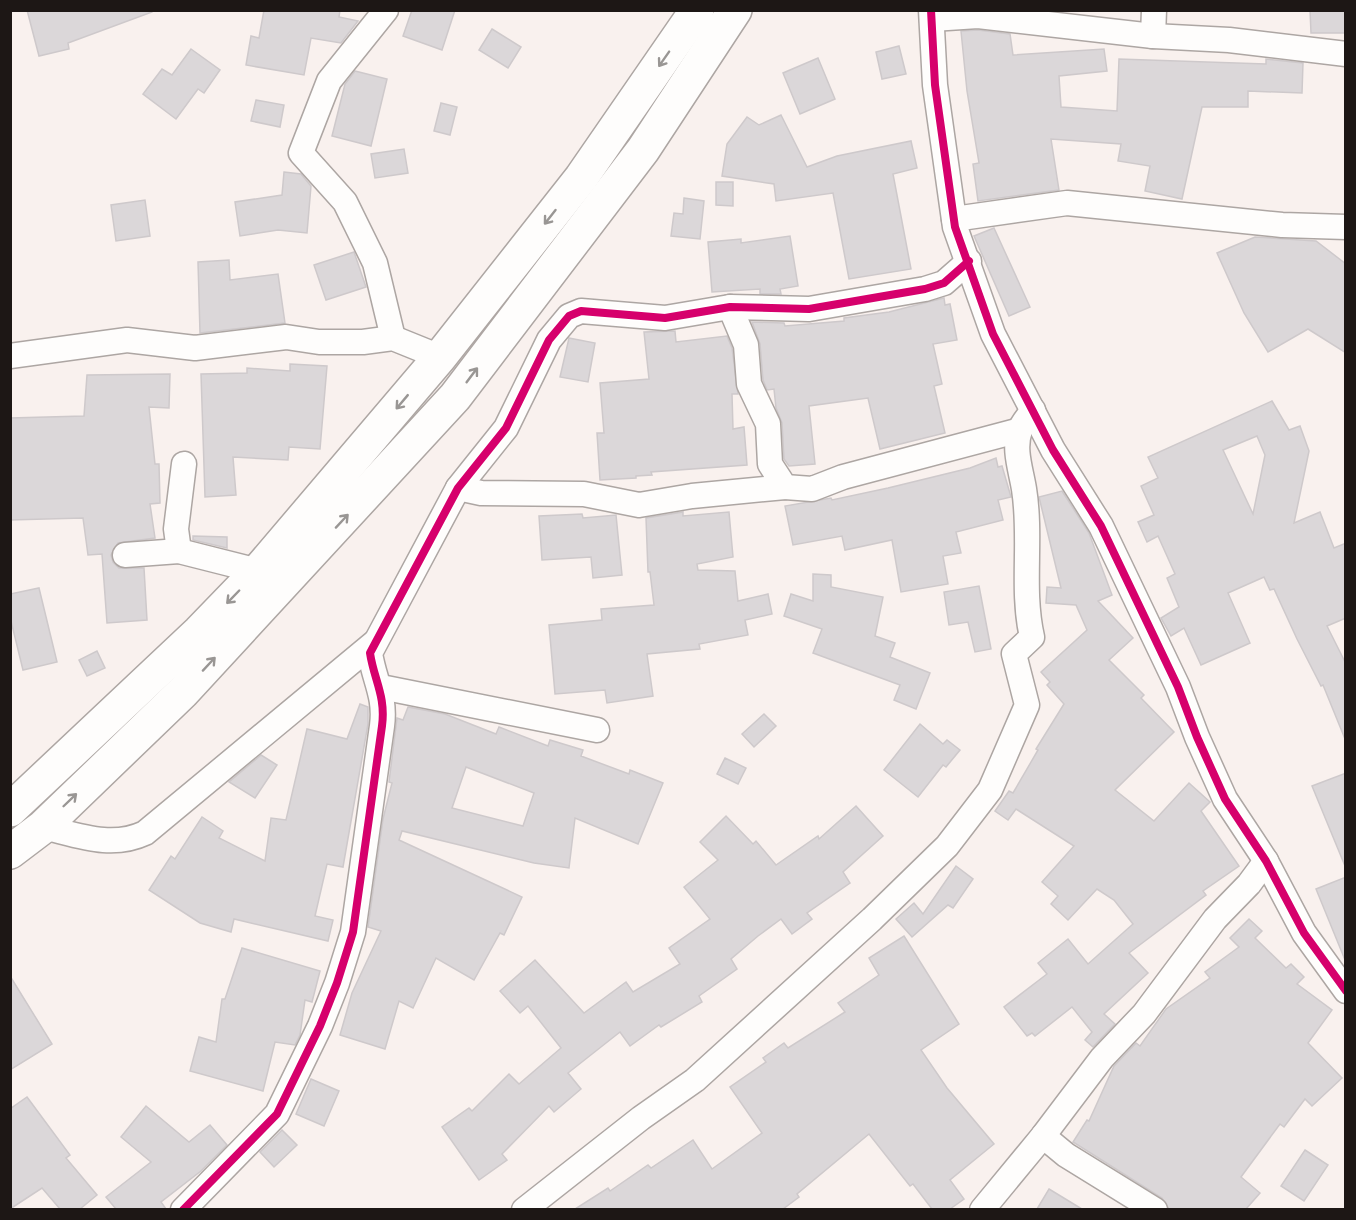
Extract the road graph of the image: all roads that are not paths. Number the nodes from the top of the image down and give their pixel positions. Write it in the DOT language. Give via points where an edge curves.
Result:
graph roads {
  1 [pos="386,10"];
  2 [pos="697,10"];
  3 [pos="735,10"];
  4 [pos="1154,10"];
  5 [pos="931,15"];
  6 [pos="1153,36"];
  7 [pos="1346,54"];
  8 [pos="954,219"];
  9 [pos="1346,227"];
  10 [pos="969,261"];
  11 [pos="730,307"];
  12 [pos="393,338"];
  13 [pos="10,356"];
  14 [pos="440,357"];
  15 [pos="1026,420"];
  16 [pos="184,464"];
  17 [pos="785,487"];
  18 [pos="458,488"];
  19 [pos="179,551"];
  20 [pos="125,555"];
  21 [pos="258,571"];
  22 [pos="374,643"];
  23 [pos="381,687"];
  24 [pos="597,730"];
  25 [pos="13,803"];
  26 [pos="43,827"];
  27 [pos="10,852"];
  28 [pos="1266,861"];
  29 [pos="1346,991"];
  30 [pos="1043,1136"];
  31 [pos="183,1209"];
  32 [pos="524,1209"];
  33 [pos="982,1209"];
  34 [pos="1155,1209"];
  1 -- 12 [label="street" via="329,81 301,153 345,202 375,263"];
  2 -- 14 [label="main road, one-way" via="581,178"];
  26 -- 3 [label="main road, one-way" via="183,692 455,397 643,150"];
  4 -- 6 [label="street"];
  5 -- 6 [label="street" via="978,16"];
  5 -- 8 [label="street" via="935,85"];
  6 -- 7 [label="street" via="1229,40"];
  8 -- 9 [label="street" via="1067,203 1282,225"];
  8 -- 10 [label="street"];
  10 -- 11 [label="street" via="944,283 925,289 809,309"];
  10 -- 15 [label="street"];
  11 -- 17 [label="street" via="746,345 749,384 768,424 770,464"];
  11 -- 18 [label="street" via="665,318 581,311 569,316 549,340 506,428"];
  12 -- 13 [label="street" via="319,342 286,337 195,348 128,340"];
  12 -- 14 [label="street"];
  14 -- 21 [label="main road, one-way"];
  15 -- 17 [label="street" via="812,489"];
  15 -- 28 [label="street" via="1053,450 1101,526 1178,687 1225,799"];
  15 -- 32 [label="street" via="1017,460 1024,490 1029,561 1027,614 1032,637 1014,654 1027,705 990,790 947,846 695,1080"];
  16 -- 19 [label="street" via="176,529"];
  17 -- 18 [label="street" via="639,505 584,494 481,493"];
  18 -- 22 [label="street"];
  19 -- 20 [label="street"];
  19 -- 21 [label="street"];
  21 -- 25 [label="main road, one-way" via="199,632"];
  22 -- 23 [label="street" via="370,653"];
  22 -- 26 [label="street" via="145,833 110,843"];
  23 -- 24 [label="street"];
  23 -- 31 [label="street" via="384,716 353,932 338,982 277,1114"];
  26 -- 27 [label="main road"];
  28 -- 29 [label="street" via="1304,933"];
  28 -- 30 [label="street" via="1215,919 1144,1014 1102,1058"];
  30 -- 33 [label="street"];
  30 -- 34 [label="street" via="1066,1155"];
}
